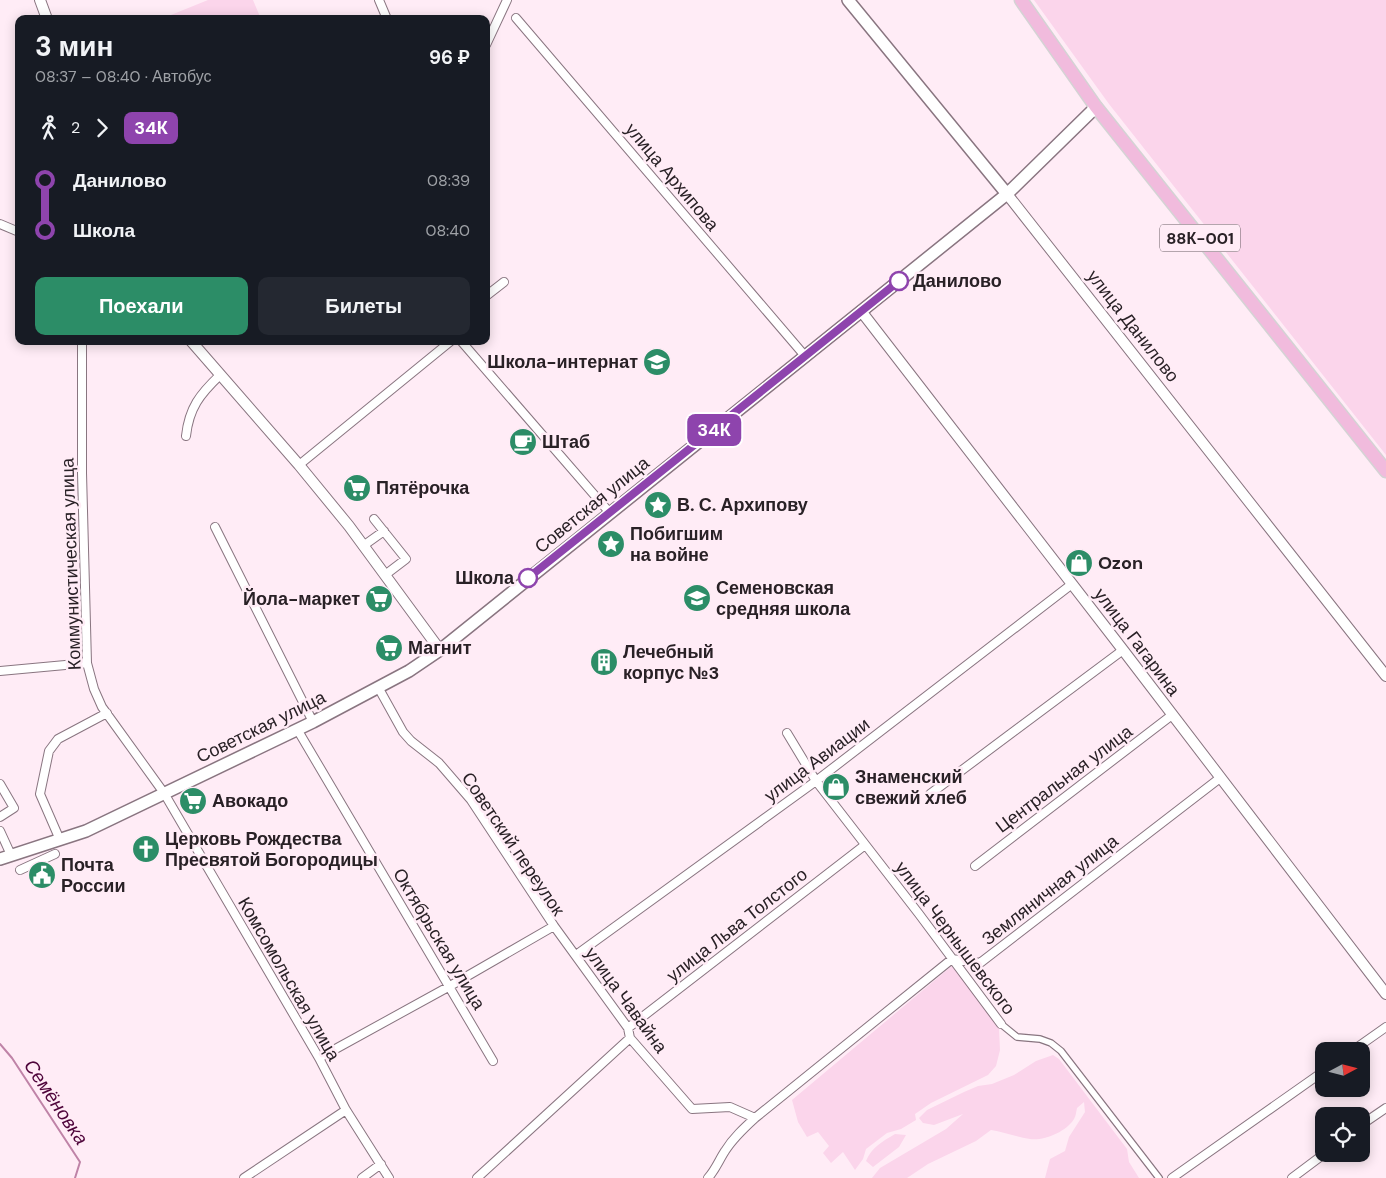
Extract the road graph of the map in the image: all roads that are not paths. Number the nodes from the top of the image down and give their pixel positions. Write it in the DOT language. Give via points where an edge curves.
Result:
graph roads {
  1 [pos="40,0"];
  2 [pos="380,0"];
  3 [pos="507,0"];
  4 [pos="848,0"];
  5 [pos="1021,0"];
  6 [pos="46,15"];
  7 [pos="386,15"];
  8 [pos="516,18"];
  9 [pos="490,36"];
  10 [pos="1096,107"];
  11 [pos="1007,194"];
  12 [pos="0,224"];
  13 [pos="15,230"];
  14 [pos="504,282"];
  15 [pos="490,293"];
  16 [pos="861,311"];
  17 [pos="82,345"];
  18 [pos="194,345"];
  19 [pos="446,345"];
  20 [pos="464,345"];
  21 [pos="805,356"];
  22 [pos="220,375"];
  23 [pos="186,436"];
  24 [pos="299,464"];
  25 [pos="1386,471"];
  26 [pos="610,513"];
  27 [pos="374,519"];
  28 [pos="215,527"];
  29 [pos="384,531"];
  30 [pos="363,546"];
  31 [pos="385,575"];
  32 [pos="1072,584"];
  33 [pos="440,650"];
  34 [pos="1123,650"];
  35 [pos="87,663"];
  36 [pos="0,671"];
  37 [pos="1386,676"];
  38 [pos="378,687"];
  39 [pos="106,713"];
  40 [pos="1172,715"];
  41 [pos="313,722"];
  42 [pos="297,729"];
  43 [pos="787,733"];
  44 [pos="1220,778"];
  45 [pos="816,780"];
  46 [pos="0,784"];
  47 [pos="164,793"];
  48 [pos="930,794"];
  49 [pos="0,817"];
  50 [pos="0,831"];
  51 [pos="60,840"];
  52 [pos="865,845"];
  53 [pos="55,854"];
  54 [pos="6,857"];
  55 [pos="975,866"];
  56 [pos="20,870"];
  57 [pos="554,926"];
  58 [pos="576,955"];
  59 [pos="952,958"];
  60 [pos="450,986"];
  61 [pos="1386,994"];
  62 [pos="1001,1024"];
  63 [pos="1386,1027"];
  64 [pos="628,1028"];
  65 [pos="630,1038"];
  66 [pos="1365,1042"];
  67 [pos="319,1058"];
  68 [pos="493,1061"];
  69 [pos="1315,1077"];
  70 [pos="1386,1108"];
  71 [pos="346,1110"];
  72 [pos="755,1118"];
  73 [pos="1370,1119"];
  74 [pos="1315,1161"];
  75 [pos="381,1164"];
  76 [pos="244,1178"];
  77 [pos="362,1178"];
  78 [pos="389,1178"];
  79 [pos="477,1178"];
  80 [pos="708,1178"];
  81 [pos="1159,1178"];
  82 [pos="1172,1178"];
  83 [pos="1292,1178"];
  1 -- 6 [label="street"];
  2 -- 7 [label="street"];
  3 -- 9 [label="street"];
  4 -- 11 [label="main road, улица Данилово"];
  5 -- 10 [label="main road, 88К-001"];
  8 -- 21 [label="street, улица Архипова"];
  10 -- 11 [label="main road, Советская улица"];
  10 -- 25 [label="main road, 88К-001"];
  11 -- 16 [label="main road, Советская улица"];
  11 -- 37 [label="street, улица Данилово"];
  12 -- 13 [label="street"];
  14 -- 15 [label="street"];
  16 -- 21 [label="main road, Советская улица"];
  16 -- 32 [label="street, улица Гагарина"];
  17 -- 35 [label="street, Коммунистическая улица"];
  18 -- 22 [label="street"];
  19 -- 24 [label="street"];
  20 -- 26 [label="street"];
  21 -- 26 [label="main road, Советская улица"];
  22 -- 23 [label="street" via="202,393 193,408"];
  22 -- 24 [label="street"];
  24 -- 30 [label="street"];
  26 -- 33 [label="main road, Советская улица"];
  27 -- 29 [label="street"];
  28 -- 41 [label="street"];
  29 -- 30 [label="street"];
  29 -- 31 [label="street" via="406,559"];
  30 -- 31 [label="street"];
  31 -- 33 [label="street"];
  32 -- 34 [label="street, улица Гагарина"];
  32 -- 45 [label="street, улица Авиации"];
  33 -- 38 [label="main road, Советская улица"];
  34 -- 40 [label="street, улица Гагарина"];
  34 -- 48 [label="street"];
  35 -- 36 [label="street"];
  35 -- 39 [label="street, Коммунистическая улица" via="94,689"];
  38 -- 41 [label="main road, Советская улица"];
  38 -- 57 [label="street, Советский переулок" via="403,732 439,763 471,800"];
  39 -- 47 [label="street, Коммунистическая улица"];
  39 -- 51 [label="street" via="58,739 49,751 40,794"];
  40 -- 44 [label="street, улица Гагарина"];
  40 -- 55 [label="street, Центральная улица"];
  41 -- 42 [label="main road, Советская улица"];
  42 -- 47 [label="main road, Советская улица"];
  42 -- 60 [label="street, Октябрьская улица"];
  43 -- 45 [label="street, улица Чернышевского"];
  44 -- 59 [label="street, Земляничная улица" via="980,963"];
  44 -- 61 [label="street, улица Гагарина"];
  45 -- 52 [label="street, улица Чернышевского"];
  45 -- 58 [label="street, улица Авиации"];
  46 -- 49 [label="street" via="14,808"];
  47 -- 51 [label="main road, Советская улица" via="86,831"];
  47 -- 67 [label="street, Комсомольская улица"];
  50 -- 54 [label="street"];
  51 -- 54 [label="main road, Советская улица"];
  52 -- 59 [label="street, улица Чернышевского"];
  52 -- 64 [label="street, улица Льва Толстого"];
  53 -- 56 [label="street"];
  57 -- 58 [label="street, улица Чавайна"];
  57 -- 60 [label="street, Советский переулок"];
  58 -- 64 [label="street, улица Чавайна"];
  59 -- 62 [label="street, улица Чернышевского"];
  59 -- 72 [label="street"];
  60 -- 67 [label="street, Советский переулок"];
  60 -- 68 [label="street, Октябрьская улица"];
  62 -- 81 [label="street, улица Чернышевского" via="1017,1037 1040,1039 1061,1051"];
  63 -- 66 [label="street"];
  64 -- 65 [label="street, улица Чавайна"];
  65 -- 72 [label="street, улица Чавайна" via="692,1109 730,1107"];
  65 -- 79 [label="street"];
  67 -- 71 [label="street, Комсомольская улица"];
  69 -- 82 [label="street"];
  70 -- 73 [label="street"];
  71 -- 75 [label="street, Комсомольская улица"];
  71 -- 76 [label="street"];
  72 -- 80 [label="street" via="725,1151"];
  74 -- 83 [label="street"];
  75 -- 77 [label="street"];
  75 -- 78 [label="street, Комсомольская улица"];
}
